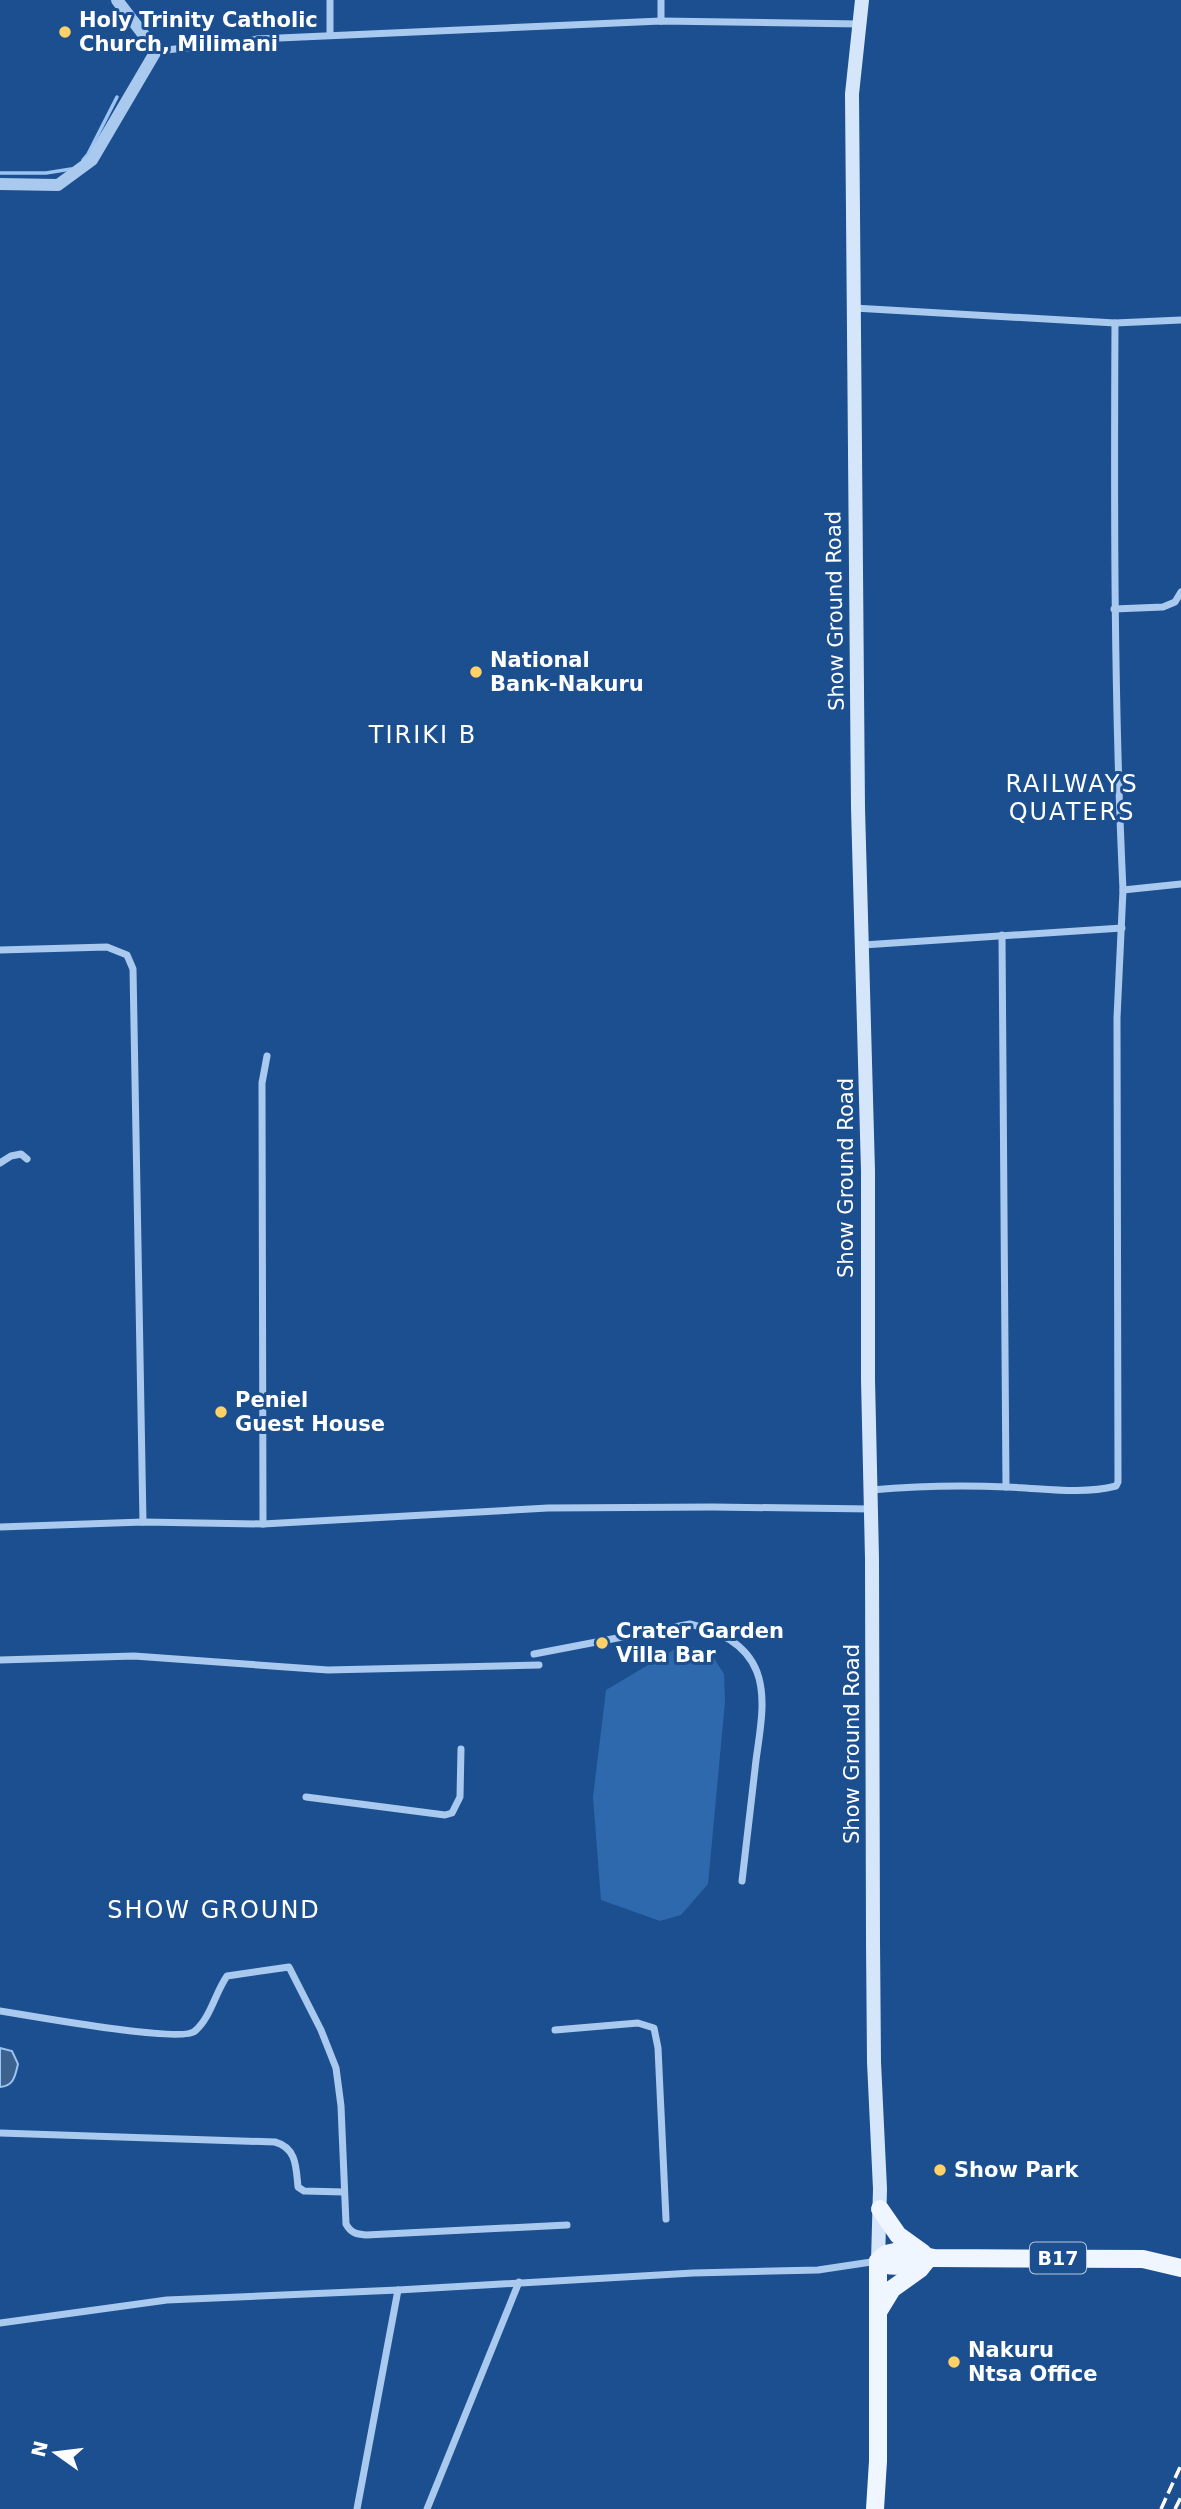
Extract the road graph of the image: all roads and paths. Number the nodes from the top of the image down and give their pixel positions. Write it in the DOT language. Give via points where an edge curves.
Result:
graph roads {
  1 [pos="117,0"];
  2 [pos="330,0"];
  3 [pos="661,0"];
  4 [pos="862,0"];
  5 [pos="661,21"];
  6 [pos="860,24"];
  7 [pos="330,34"];
  8 [pos="156,51"];
  9 [pos="0,184"];
  10 [pos="854,308"];
  11 [pos="1181,320"];
  12 [pos="1115,323"];
  13 [pos="1181,592"];
  14 [pos="1178,602"];
  15 [pos="1114,609"];
  16 [pos="1181,884"];
  17 [pos="1123,890"];
  18 [pos="1122,928"];
  19 [pos="1002,934"];
  20 [pos="863,945"];
  21 [pos="0,950"];
  22 [pos="267,1056"];
  23 [pos="27,1159"];
  24 [pos="0,1163"];
  25 [pos="1006,1487"];
  26 [pos="871,1490"];
  27 [pos="872,1509"];
  28 [pos="143,1522"];
  29 [pos="263,1524"];
  30 [pos="3,1525"];
  31 [pos="534,1654"];
  32 [pos="0,1660"];
  33 [pos="539,1664"];
  34 [pos="461,1749"];
  35 [pos="306,1797"];
  36 [pos="742,1881"];
  37 [pos="0,2011"];
  38 [pos="555,2030"];
  39 [pos="0,2133"];
  40 [pos="344,2192"];
  41 [pos="880,2209"];
  42 [pos="666,2219"];
  43 [pos="567,2225"];
  44 [pos="930,2258"];
  45 [pos="878,2261"];
  46 [pos="1181,2268"];
  47 [pos="519,2282"];
  48 [pos="398,2290"];
  49 [pos="878,2312"];
  50 [pos="0,2323"];
  51 [pos="357,2509"];
  52 [pos="427,2509"];
  53 [pos="875,2509"];
  1 -- 8 [label="street"];
  2 -- 7 [label="street"];
  3 -- 5 [label="street"];
  4 -- 6 [label="main road, Show Ground Road"];
  5 -- 6 [label="street"];
  5 -- 7 [label="street"];
  6 -- 10 [label="main road, Show Ground Road" via="852,94"];
  7 -- 8 [label="street"];
  8 -- 9 [label="street" via="92,160 58,185"];
  10 -- 12 [label="street"];
  10 -- 20 [label="main road, Show Ground Road"];
  11 -- 12 [label="street"];
  12 -- 15 [label="street"];
  13 -- 14 [label="street"];
  14 -- 15 [label="street"];
  15 -- 17 [label="street"];
  16 -- 17 [label="street"];
  17 -- 18 [label="street"];
  18 -- 19 [label="street"];
  18 -- 25 [label="street" via="1116,1167 1119,1478 1116,1486 1101,1489"];
  19 -- 20 [label="street"];
  19 -- 25 [label="street"];
  20 -- 26 [label="main road, Show Ground Road"];
  21 -- 28 [label="street" via="107,947 127,955 133,969"];
  22 -- 29 [label="street" via="262,1083"];
  23 -- 24 [label="street" via="21,1154"];
  25 -- 26 [label="street"];
  26 -- 27 [label="main road, Show Ground Road"];
  27 -- 29 [label="street" via="548,1508"];
  27 -- 41 [label="main road, Show Ground Road" via="873,2022"];
  28 -- 29 [label="street"];
  28 -- 30 [label="street"];
  31 -- 36 [label="street" via="690,1624 713,1630 747,1656 757,1673 761,1720"];
  32 -- 33 [label="street" via="134,1656 328,1670"];
  34 -- 35 [label="street" via="460,1797 452,1813"];
  37 -- 40 [label="street" via="185,2036 194,2033 204,2019 227,1976 289,1967 336,2068"];
  38 -- 42 [label="street" via="638,2023 654,2028"];
  39 -- 40 [label="street" via="275,2142 291,2153 298,2187"];
  40 -- 43 [label="street" via="346,2224 355,2234"];
  41 -- 44 [label="main road" via="898,2235"];
  41 -- 45 [label="main road, Show Ground Road"];
  44 -- 45 [label="main road, B17" via="899,2252"];
  44 -- 46 [label="main road, B17" via="1143,2259"];
  44 -- 49 [label="main road" via="892,2289"];
  45 -- 47 [label="street" via="818,2270"];
  45 -- 49 [label="main road"];
  47 -- 48 [label="street"];
  47 -- 52 [label="street"];
  48 -- 50 [label="street" via="167,2300"];
  48 -- 51 [label="street"];
  49 -- 53 [label="main road"];
}
